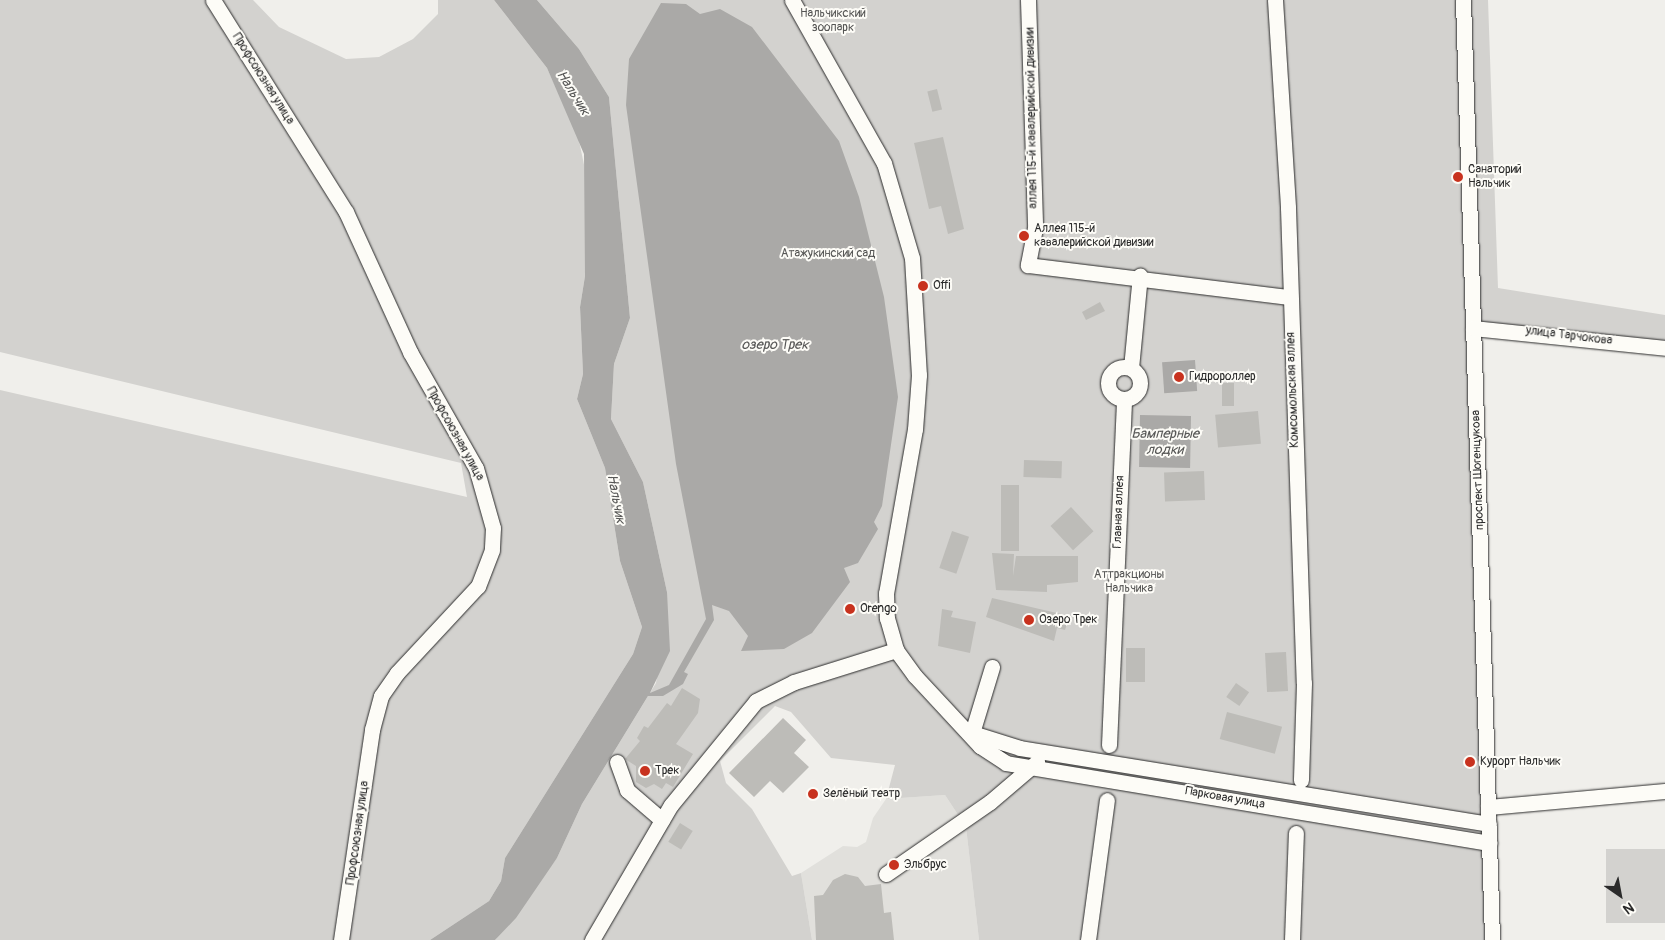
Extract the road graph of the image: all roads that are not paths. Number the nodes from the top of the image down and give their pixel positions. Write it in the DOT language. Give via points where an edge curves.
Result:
graph roads {
  1 [pos="213,0"];
  2 [pos="792,0"];
  3 [pos="1028,0"];
  4 [pos="1275,0"];
  5 [pos="1463,0"];
  6 [pos="1140,276"];
  7 [pos="1290,297"];
  8 [pos="1473,328"];
  9 [pos="1665,348"];
  10 [pos="1131,368"];
  11 [pos="1124,399"];
  12 [pos="896,650"];
  13 [pos="992,667"];
  14 [pos="972,733"];
  15 [pos="1109,745"];
  16 [pos="1048,750"];
  17 [pos="617,762"];
  18 [pos="1033,768"];
  19 [pos="1302,780"];
  20 [pos="1665,791"];
  21 [pos="1107,800"];
  22 [pos="1488,807"];
  23 [pos="662,820"];
  24 [pos="1489,824"];
  25 [pos="1296,833"];
  26 [pos="1489,843"];
  27 [pos="886,874"];
  28 [pos="341,940"];
  29 [pos="592,940"];
  30 [pos="1088,940"];
  31 [pos="1292,940"];
  32 [pos="1492,940"];
  1 -- 28 [label="street, Профсоюзная улица" via="346,212 410,352 476,468 493,528 492,550 478,586 397,673 379,703"];
  2 -- 12 [label="street" via="884,163 912,258 919,375 915,429 886,593 887,618"];
  3 -- 6 [label="street, аллея 115-й кавалерийской дивизии" via="1035,228 1028,265"];
  4 -- 7 [label="street, Комсомольская аллея"];
  5 -- 8 [label="street, проспект Шогенцукова"];
  6 -- 7 [label="street"];
  6 -- 10 [label="street"];
  7 -- 19 [label="street, Комсомольская аллея" via="1304,684"];
  8 -- 9 [label="street, улица Тарчокова"];
  8 -- 22 [label="street, проспект Шогенцукова"];
  10 -- 11 [label="street" via="1140,386 1134,395"];
  10 -- 11 [label="street" via="1116,370 1108,382 1114,395"];
  11 -- 15 [label="street, Главная аллея"];
  12 -- 14 [label="street, Парковая улица" via="949,714"];
  12 -- 23 [label="street" via="794,682 756,701"];
  13 -- 14 [label="street"];
  14 -- 16 [label="street, Парковая улица" via="1020,748"];
  14 -- 18 [label="street, Парковая улица" via="992,755"];
  16 -- 18 [label="street"];
  16 -- 24 [label="street, Парковая улица"];
  17 -- 23 [label="street" via="627,790"];
  18 -- 26 [label="street, Парковая улица"];
  18 -- 27 [label="street"];
  20 -- 22 [label="street"];
  21 -- 30 [label="street"];
  22 -- 24 [label="street, проспект Шогенцукова"];
  23 -- 29 [label="street"];
  24 -- 26 [label="street, проспект Шогенцукова"];
  25 -- 31 [label="street"];
  26 -- 32 [label="street, проспект Шогенцукова"];
}
